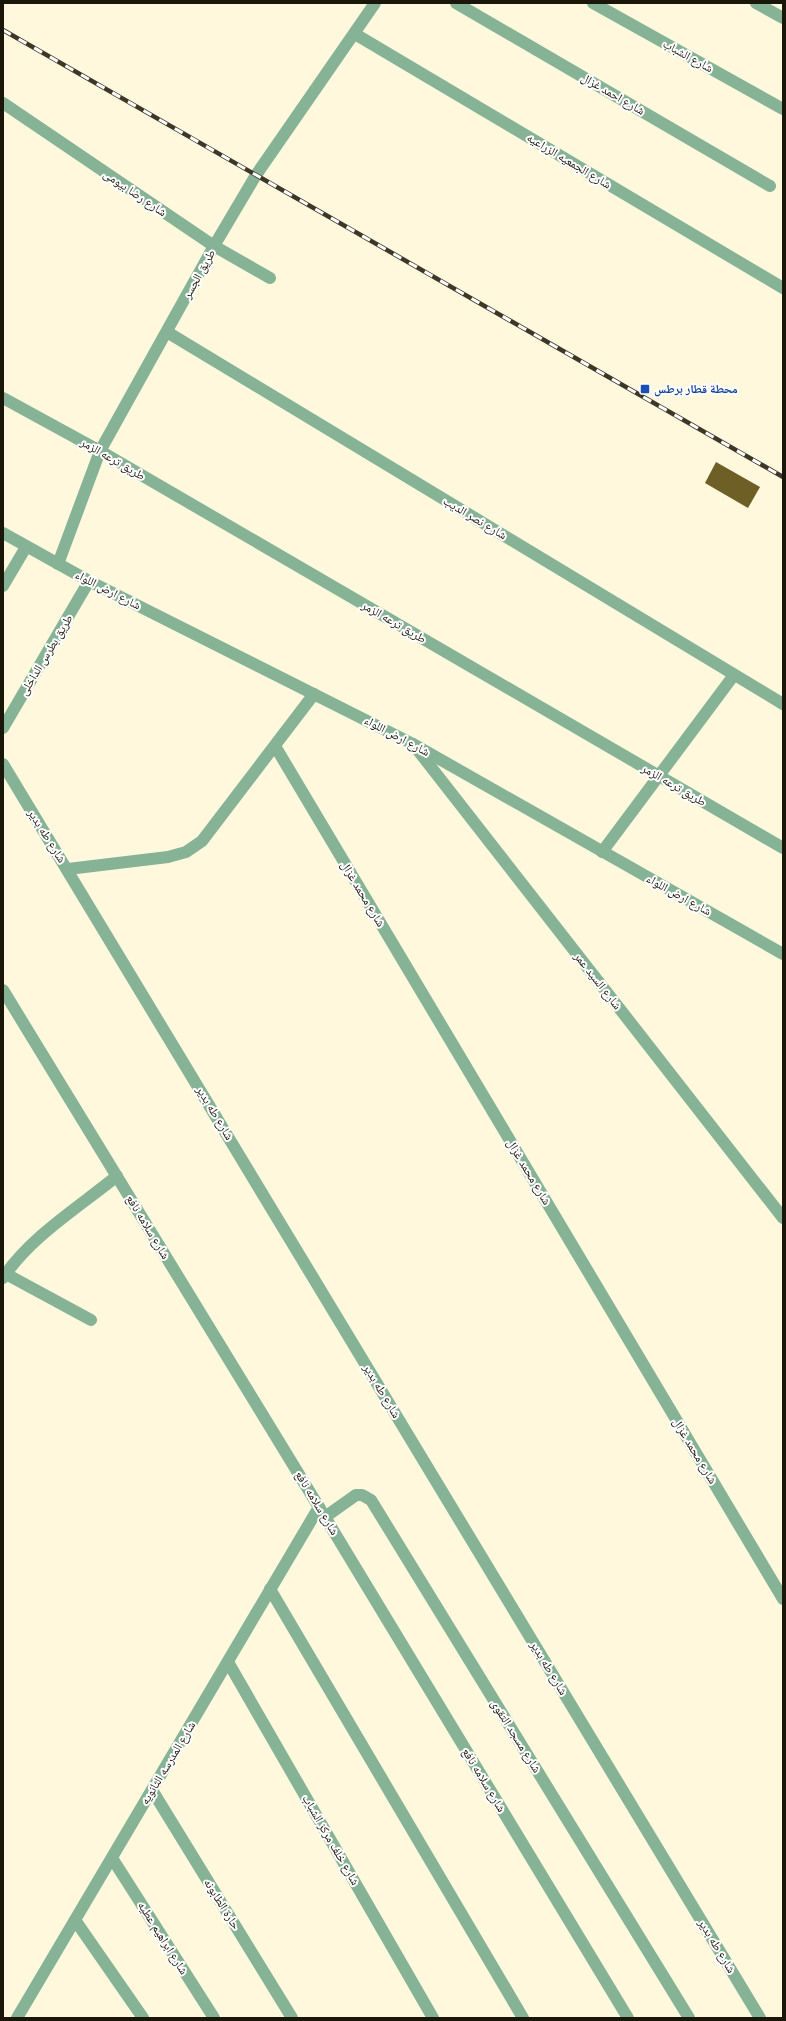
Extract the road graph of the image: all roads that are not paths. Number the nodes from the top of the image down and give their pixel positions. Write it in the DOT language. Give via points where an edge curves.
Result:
graph roads {
  1 [pos="375,3"];
  2 [pos="456,3"];
  3 [pos="593,3"];
  4 [pos="756,3"];
  5 [pos="783,18"];
  6 [pos="355,34"];
  7 [pos="3,103"];
  8 [pos="783,109"];
  9 [pos="770,186"];
  10 [pos="214,246"];
  11 [pos="270,278"];
  12 [pos="783,288"];
  13 [pos="167,332"];
  14 [pos="3,398"];
  15 [pos="100,450"];
  16 [pos="3,532"];
  17 [pos="26,547"];
  18 [pos="58,564"];
  19 [pos="89,581"];
  20 [pos="3,586"];
  21 [pos="734,675"];
  22 [pos="314,694"];
  23 [pos="783,704"];
  24 [pos="3,728"];
  25 [pos="413,744"];
  26 [pos="275,746"];
  27 [pos="3,764"];
  28 [pos="658,776"];
  29 [pos="783,848"];
  30 [pos="602,852"];
  31 [pos="68,869"];
  32 [pos="783,954"];
  33 [pos="3,990"];
  34 [pos="117,1176"];
  35 [pos="783,1218"];
  36 [pos="4,1276"];
  37 [pos="91,1320"];
  38 [pos="322,1512"];
  39 [pos="270,1589"];
  40 [pos="783,1599"];
  41 [pos="228,1662"];
  42 [pos="152,1790"];
  43 [pos="112,1858"];
  44 [pos="75,1920"];
  45 [pos="17,2018"];
  46 [pos="143,2018"];
  47 [pos="214,2018"];
  48 [pos="292,2018"];
  49 [pos="433,2018"];
  50 [pos="523,2018"];
  51 [pos="628,2018"];
  52 [pos="689,2018"];
  53 [pos="760,2018"];
  1 -- 6 [label="street, طريق الجسر"];
  2 -- 9 [label="street, شارع احمد غزال"];
  3 -- 8 [label="street, شارع الشباب"];
  4 -- 5 [label="street"];
  6 -- 10 [label="street, طريق الجسر" via="256,175"];
  6 -- 12 [label="street, شارع الجمعيه الزراعيه"];
  7 -- 10 [label="street, شارع رضا بيومى"];
  10 -- 11 [label="street, شارع رضا بيومى"];
  10 -- 13 [label="street, طريق الجسر"];
  13 -- 15 [label="street, طريق الجسر"];
  13 -- 21 [label="street, شارع نصر الديب"];
  14 -- 15 [label="street, طريق ترعه الزمر"];
  15 -- 18 [label="street, طريق الجسر"];
  15 -- 28 [label="street, طريق ترعه الزمر"];
  16 -- 17 [label="street, شارع ارض اللواء"];
  17 -- 18 [label="street, شارع ارض اللواء"];
  17 -- 20 [label="street"];
  18 -- 19 [label="street, شارع ارض اللواء"];
  19 -- 22 [label="street, شارع ارض اللواء"];
  19 -- 24 [label="street, طريق بطرس الداخلى"];
  21 -- 23 [label="street, شارع نصر الديب"];
  21 -- 28 [label="street"];
  22 -- 25 [label="street, شارع ارض اللواء"];
  22 -- 26 [label="street"];
  25 -- 30 [label="street, شارع ارض اللواء"];
  25 -- 35 [label="street, شارع السيد عمر"];
  26 -- 31 [label="street" via="202,841 186,852 168,857"];
  26 -- 40 [label="street, شارع محمد غزال"];
  27 -- 31 [label="street, شارع طه بدير"];
  28 -- 29 [label="street, طريق ترعه الزمر"];
  28 -- 30 [label="street"];
  30 -- 32 [label="street, شارع ارض اللواء"];
  31 -- 53 [label="street, شارع طه بدير"];
  33 -- 34 [label="street, شارع سلامه نافع"];
  34 -- 36 [label="street" via="31,1244"];
  34 -- 38 [label="street, شارع سلامه نافع"];
  36 -- 37 [label="street"];
  38 -- 39 [label="street, شارع المدرسه الثانويه"];
  38 -- 51 [label="street, شارع سلامه نافع"];
  38 -- 52 [label="street, شارع مسجد التقوى" via="356,1495 371,1500"];
  39 -- 41 [label="street, شارع المدرسه الثانويه"];
  39 -- 50 [label="street"];
  41 -- 42 [label="street, شارع المدرسه الثانويه"];
  41 -- 49 [label="street, شارع خلف مركز الشباب"];
  42 -- 43 [label="street, شارع المدرسه الثانويه"];
  42 -- 48 [label="street, حارة الطابونه"];
  43 -- 44 [label="street, شارع المدرسه الثانويه"];
  43 -- 47 [label="street, شارع ابراهيم عطيه"];
  44 -- 45 [label="street, شارع المدرسه الثانويه"];
  44 -- 46 [label="street"];
}
